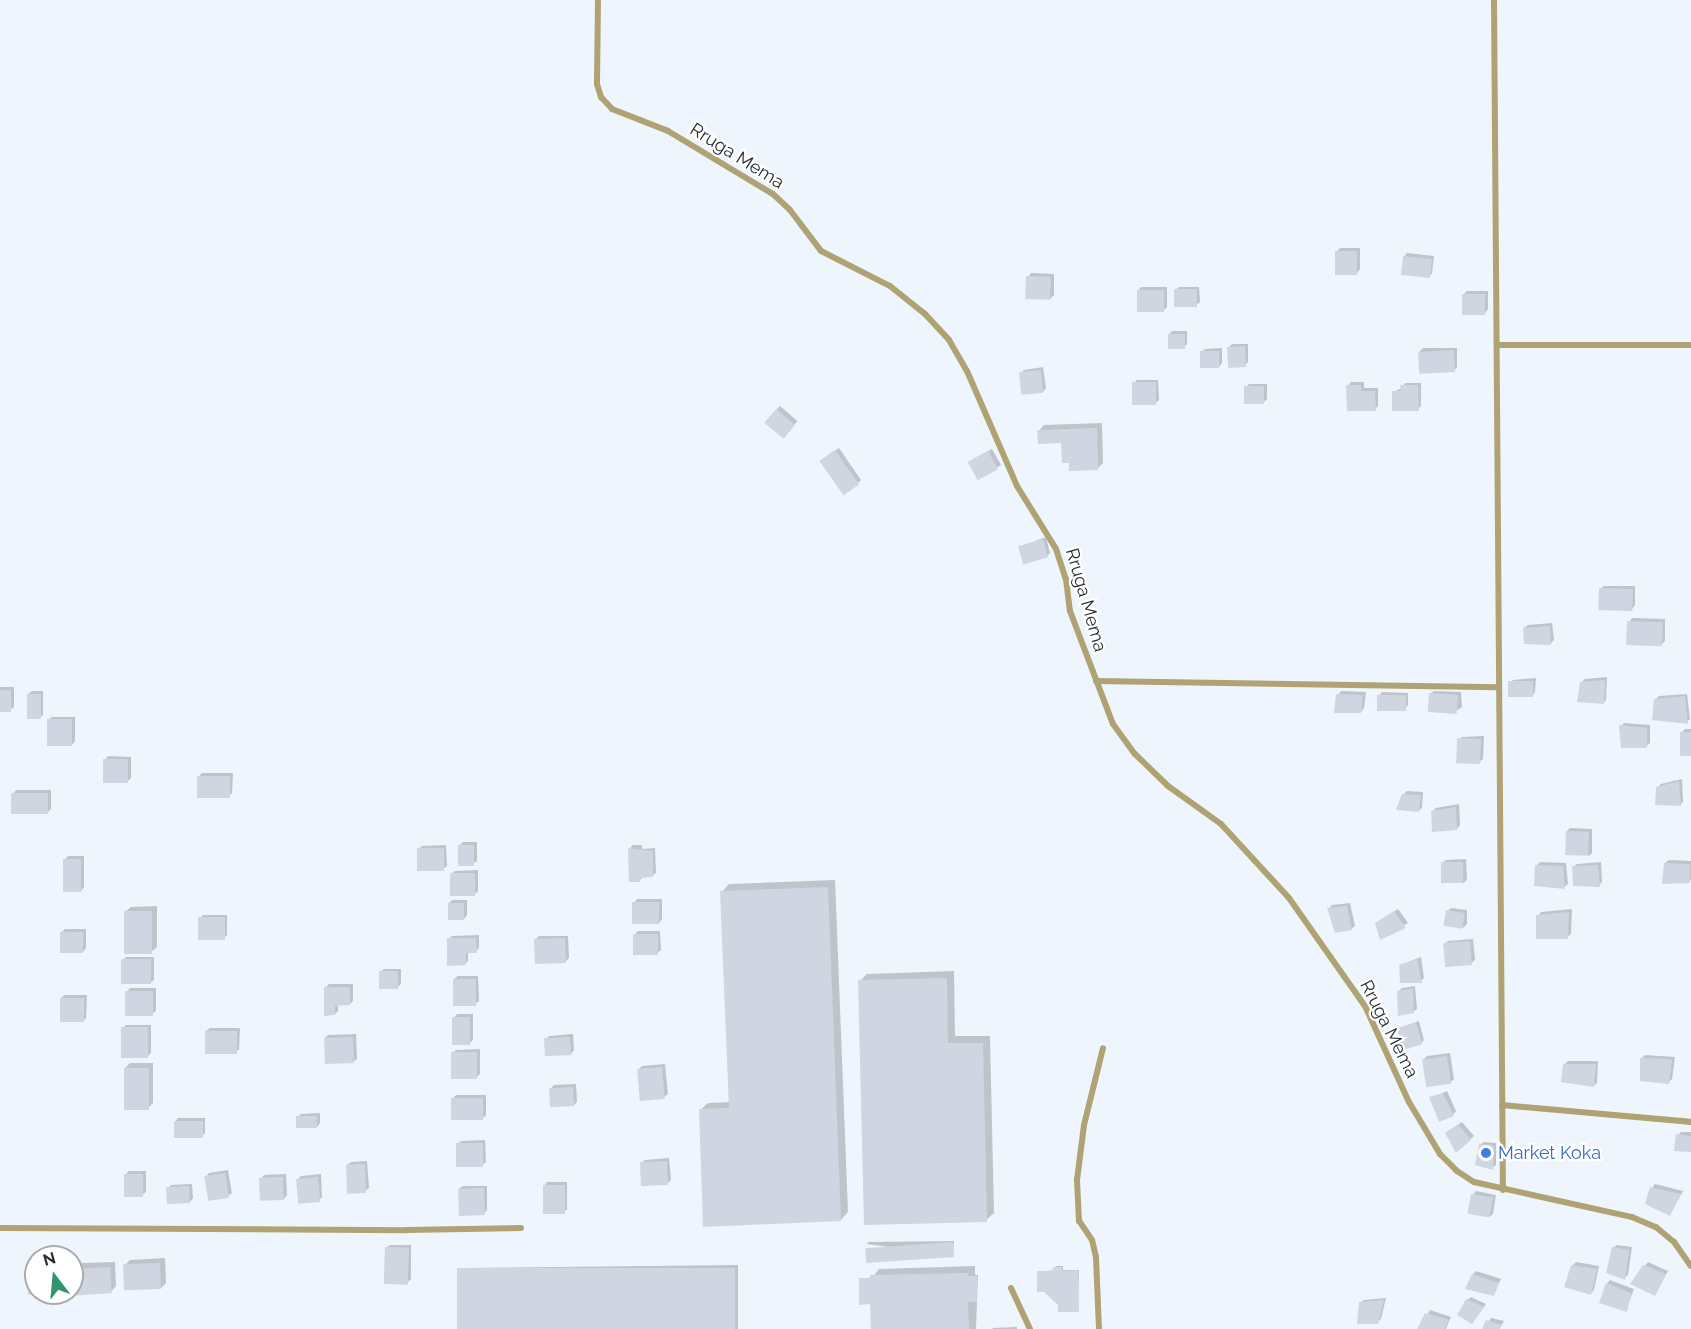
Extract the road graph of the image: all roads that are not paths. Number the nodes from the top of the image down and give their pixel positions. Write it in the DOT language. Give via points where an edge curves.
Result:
graph roads {
  1 [pos="598,0"];
  2 [pos="1494,0"];
  3 [pos="1497,345"];
  4 [pos="1691,345"];
  5 [pos="1096,681"];
  6 [pos="1499,687"];
  7 [pos="1103,1048"];
  8 [pos="1502,1105"];
  9 [pos="1691,1122"];
  10 [pos="1503,1190"];
  11 [pos="0,1228"];
  12 [pos="521,1228"];
  13 [pos="1691,1266"];
  14 [pos="1011,1288"];
  15 [pos="1030,1329"];
  16 [pos="1099,1329"];
  1 -- 5 [label="lane, Rruga Mema" via="597,84 612,109 668,131 773,194 821,251 890,286 926,314 949,340 967,371 1017,486 1056,549 1066,579 1070,611"];
  2 -- 3 [label="lane"];
  3 -- 4 [label="lane"];
  3 -- 6 [label="lane"];
  5 -- 6 [label="lane"];
  5 -- 10 [label="lane, Rruga Mema" via="1113,724 1135,754 1168,786 1221,824 1289,898 1365,1006 1409,1102 1440,1154 1473,1182"];
  6 -- 8 [label="lane"];
  7 -- 16 [label="lane" via="1084,1125 1077,1180 1079,1221 1092,1240 1096,1257"];
  8 -- 9 [label="lane"];
  8 -- 10 [label="lane"];
  10 -- 13 [label="lane, Rruga Mema" via="1645,1222 1674,1242"];
  11 -- 12 [label="lane"];
  14 -- 15 [label="lane"];
}
